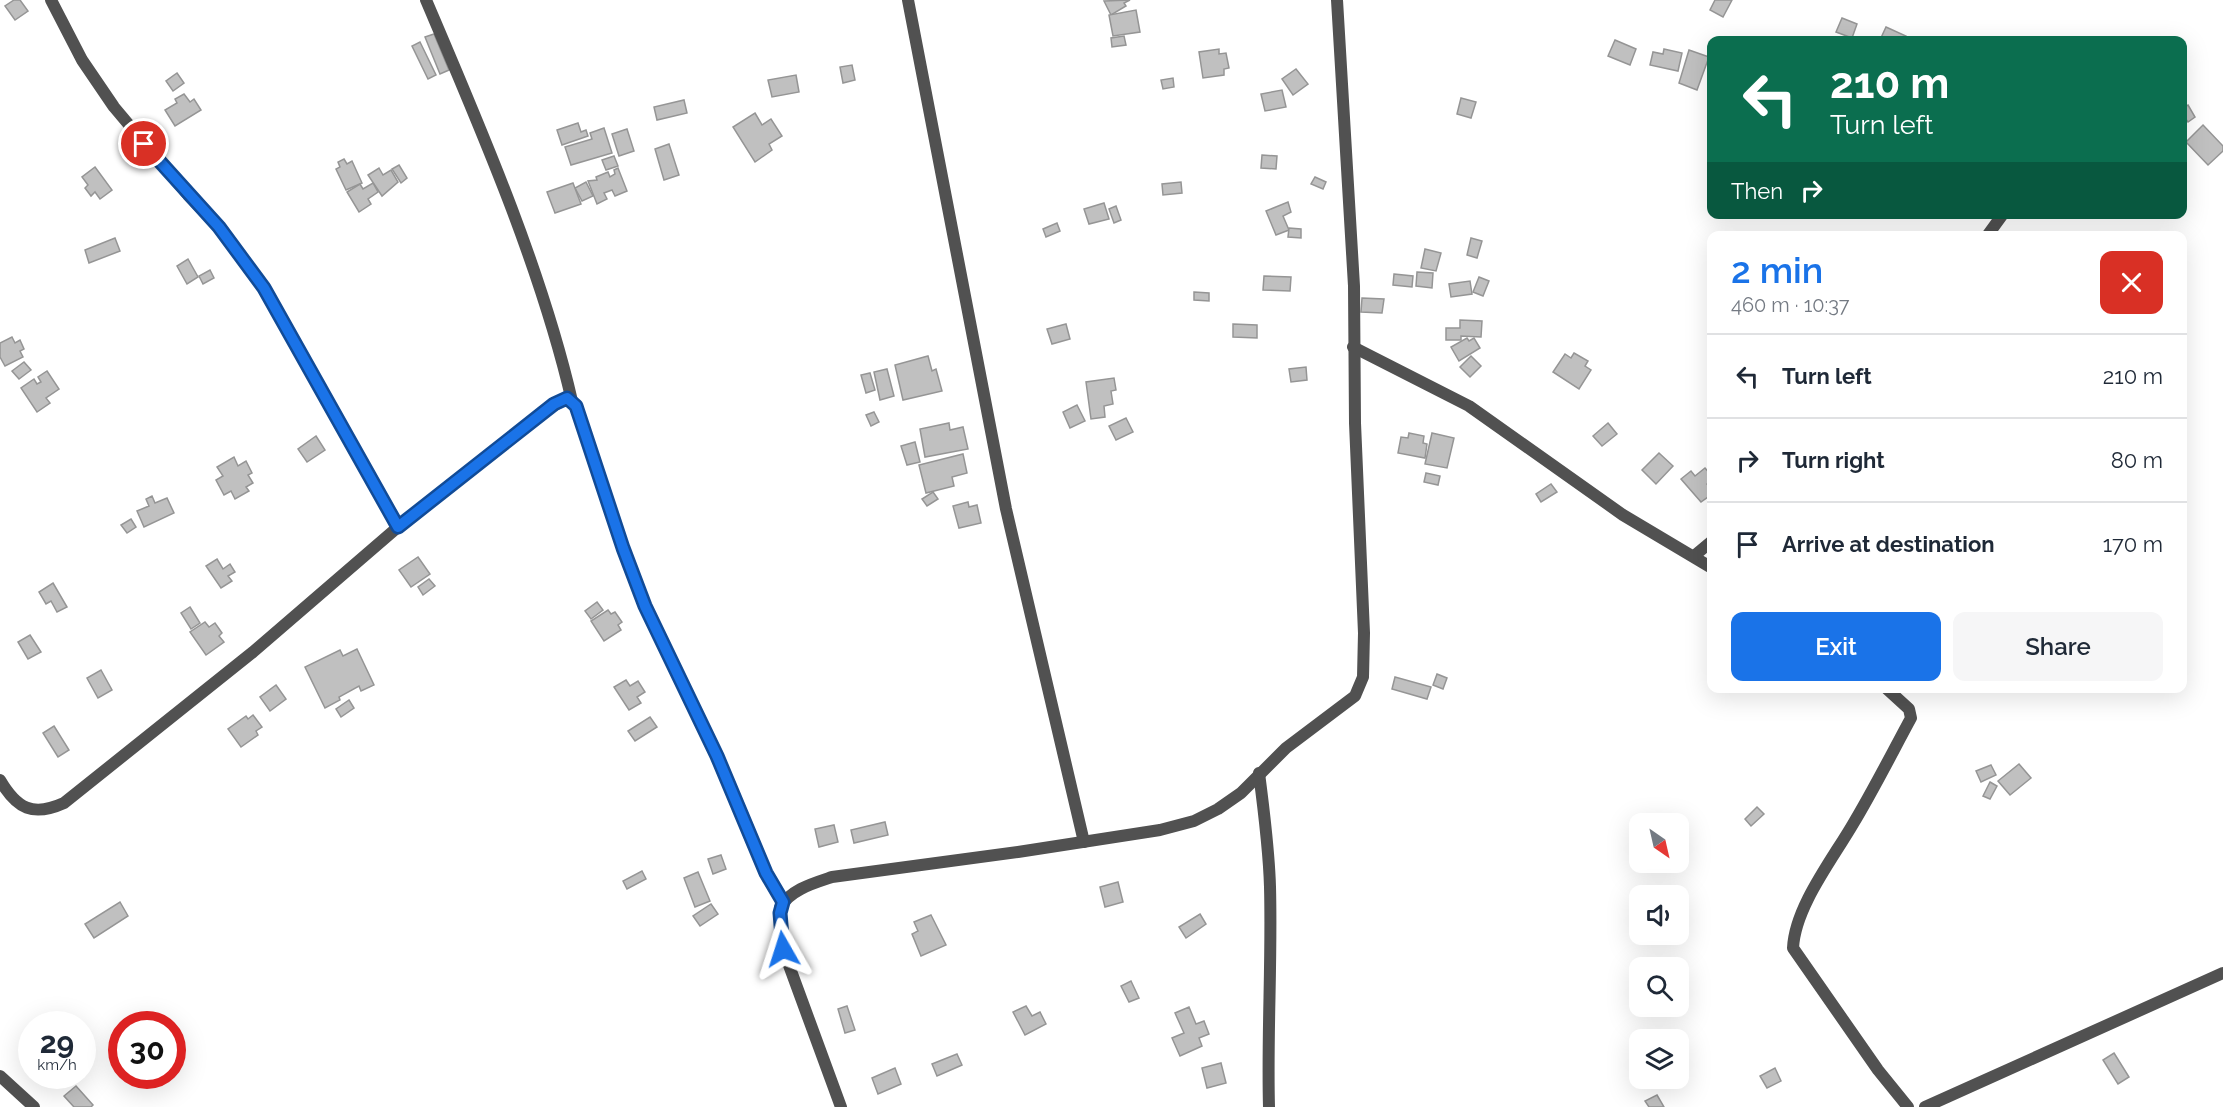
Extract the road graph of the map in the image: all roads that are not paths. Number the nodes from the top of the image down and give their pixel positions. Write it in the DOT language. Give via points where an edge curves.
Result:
graph roads {
  1 [pos="51,0"];
  2 [pos="426,0"];
  3 [pos="908,0"];
  4 [pos="1337,0"];
  5 [pos="1353,347"];
  6 [pos="572,401"];
  7 [pos="398,527"];
  8 [pos="1707,545"];
  9 [pos="1694,556"];
  10 [pos="1707,565"];
  11 [pos="1891,693"];
  12 [pos="1259,773"];
  13 [pos="0,780"];
  14 [pos="1084,842"];
  15 [pos="783,902"];
  16 [pos="2223,973"];
  17 [pos="0,1076"];
  18 [pos="34,1107"];
  19 [pos="841,1107"];
  20 [pos="1269,1107"];
  21 [pos="1908,1107"];
  22 [pos="1925,1107"];
  1 -- 7 [label="street" via="82,60 114,107 219,227 264,288"];
  2 -- 6 [label="street" via="524,243"];
  3 -- 14 [label="street" via="1006,509"];
  4 -- 5 [label="street" via="1350,196"];
  5 -- 9 [label="street" via="1469,406 1623,515"];
  5 -- 12 [label="street" via="1363,677 1355,696"];
  6 -- 7 [label="street" via="562,399 546,410"];
  6 -- 15 [label="street" via="645,606 717,756 766,873"];
  7 -- 13 [label="street" via="253,652 64,803 37,811 26,808"];
  8 -- 9 [label="street"];
  9 -- 10 [label="street"];
  11 -- 21 [label="street" via="1909,709 1911,718 1801,912 1793,948"];
  12 -- 14 [label="street" via="1241,793 1194,821"];
  12 -- 20 [label="street" via="1270,888"];
  14 -- 15 [label="street" via="832,877 809,884"];
  15 -- 19 [label="street" via="783,949"];
  16 -- 22 [label="street"];
  17 -- 18 [label="street"];
}
